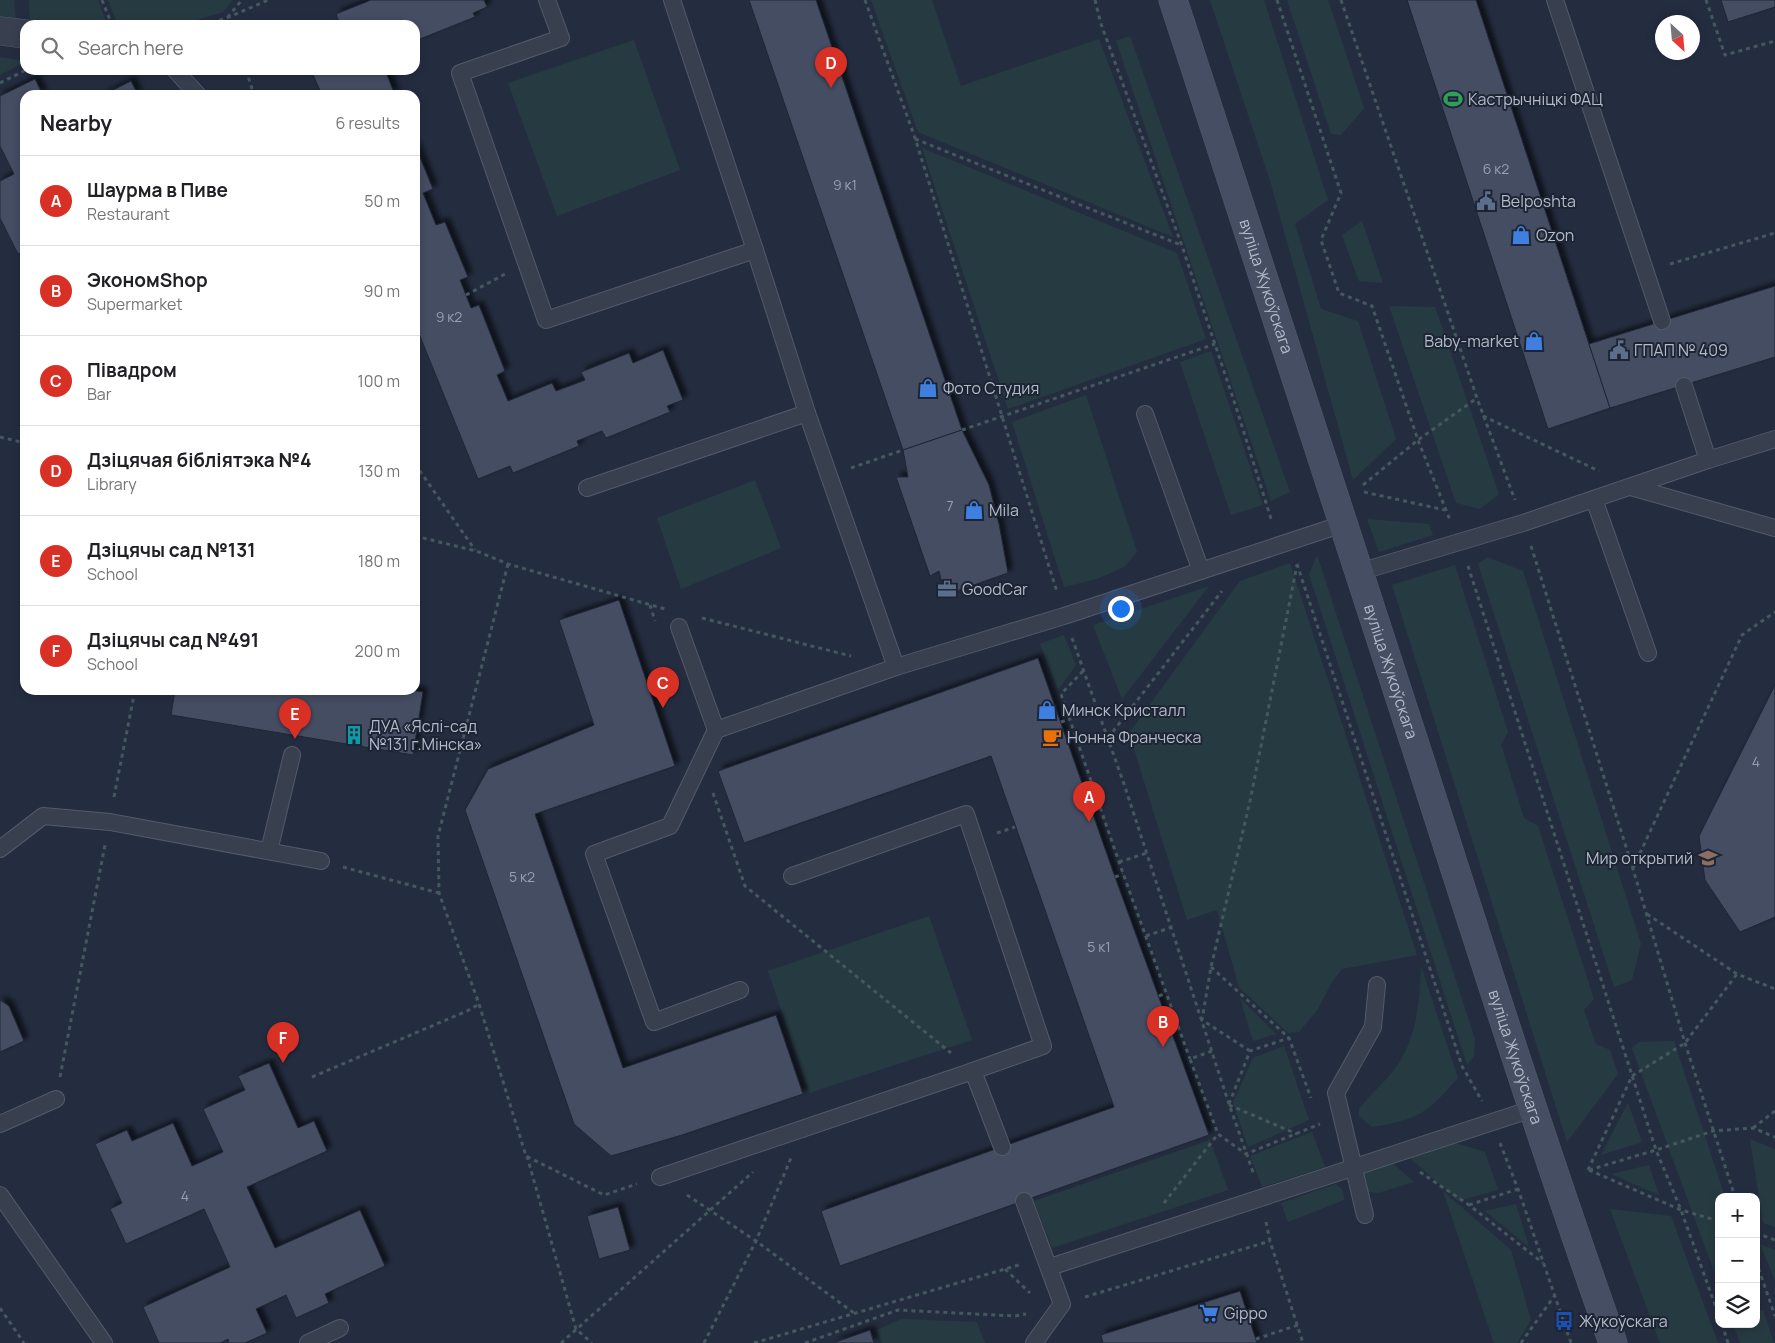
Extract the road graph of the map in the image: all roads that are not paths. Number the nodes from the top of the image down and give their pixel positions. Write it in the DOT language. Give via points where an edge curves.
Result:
graph roads {
  1 [pos="547,0"];
  2 [pos="672,0"];
  3 [pos="1173,0"];
  4 [pos="1555,0"];
  5 [pos="0,31"];
  6 [pos="20,33"];
  7 [pos="180,75"];
  8 [pos="193,90"];
  9 [pos="755,250"];
  10 [pos="1662,321"];
  11 [pos="1684,386"];
  12 [pos="807,413"];
  13 [pos="1145,414"];
  14 [pos="1775,438"];
  15 [pos="1708,460"];
  16 [pos="1631,487"];
  17 [pos="587,488"];
  18 [pos="1594,499"];
  19 [pos="1343,524"];
  20 [pos="1775,528"];
  21 [pos="1201,571"];
  22 [pos="1359,572"];
  23 [pos="679,627"];
  24 [pos="1648,653"];
  25 [pos="896,667"];
  26 [pos="716,730"];
  27 [pos="292,754"];
  28 [pos="0,849"];
  29 [pos="269,851"];
  30 [pos="321,861"];
  31 [pos="792,876"];
  32 [pos="1377,985"];
  33 [pos="740,990"];
  34 [pos="973,1071"];
  35 [pos="56,1099"];
  36 [pos="1532,1109"];
  37 [pos="0,1124"];
  38 [pos="1002,1147"];
  39 [pos="1353,1168"];
  40 [pos="660,1177"];
  41 [pos="0,1196"];
  42 [pos="1024,1202"];
  43 [pos="1365,1216"];
  44 [pos="1050,1267"];
  45 [pos="340,1328"];
  46 [pos="104,1343"];
  47 [pos="308,1343"];
  48 [pos="1034,1343"];
  49 [pos="1613,1343"];
  1 -- 9 [label="lane" via="561,38 460,73 546,320"];
  2 -- 9 [label="lane"];
  3 -- 19 [label="main road, вуліца Жукоўскага"];
  4 -- 10 [label="lane"];
  5 -- 6 [label="street"];
  7 -- 8 [label="lane"];
  9 -- 12 [label="lane"];
  11 -- 15 [label="lane"];
  12 -- 17 [label="lane"];
  12 -- 25 [label="lane"];
  13 -- 21 [label="lane"];
  14 -- 15 [label="lane"];
  15 -- 16 [label="lane"];
  16 -- 18 [label="lane"];
  16 -- 20 [label="lane"];
  18 -- 22 [label="lane"];
  18 -- 24 [label="lane"];
  19 -- 21 [label="lane"];
  19 -- 22 [label="main road, вуліца Жукоўскага"];
  21 -- 25 [label="lane"];
  22 -- 36 [label="main road, вуліца Жукоўскага"];
  23 -- 26 [label="lane"];
  25 -- 26 [label="lane"];
  26 -- 33 [label="lane" via="670,826 594,854 654,1022"];
  27 -- 29 [label="lane"];
  28 -- 29 [label="lane" via="43,816 110,822"];
  29 -- 30 [label="lane"];
  31 -- 34 [label="lane" via="966,814 1043,1046"];
  32 -- 39 [label="lane" via="1373,1027 1336,1093"];
  34 -- 38 [label="lane"];
  34 -- 40 [label="lane"];
  35 -- 37 [label="lane"];
  36 -- 39 [label="lane"];
  36 -- 49 [label="main road, вуліца Жукоўскага"];
  39 -- 43 [label="lane"];
  39 -- 44 [label="lane"];
  41 -- 46 [label="lane"];
  42 -- 44 [label="lane"];
  44 -- 48 [label="lane" via="1055,1307"];
  45 -- 47 [label="lane"];
}
